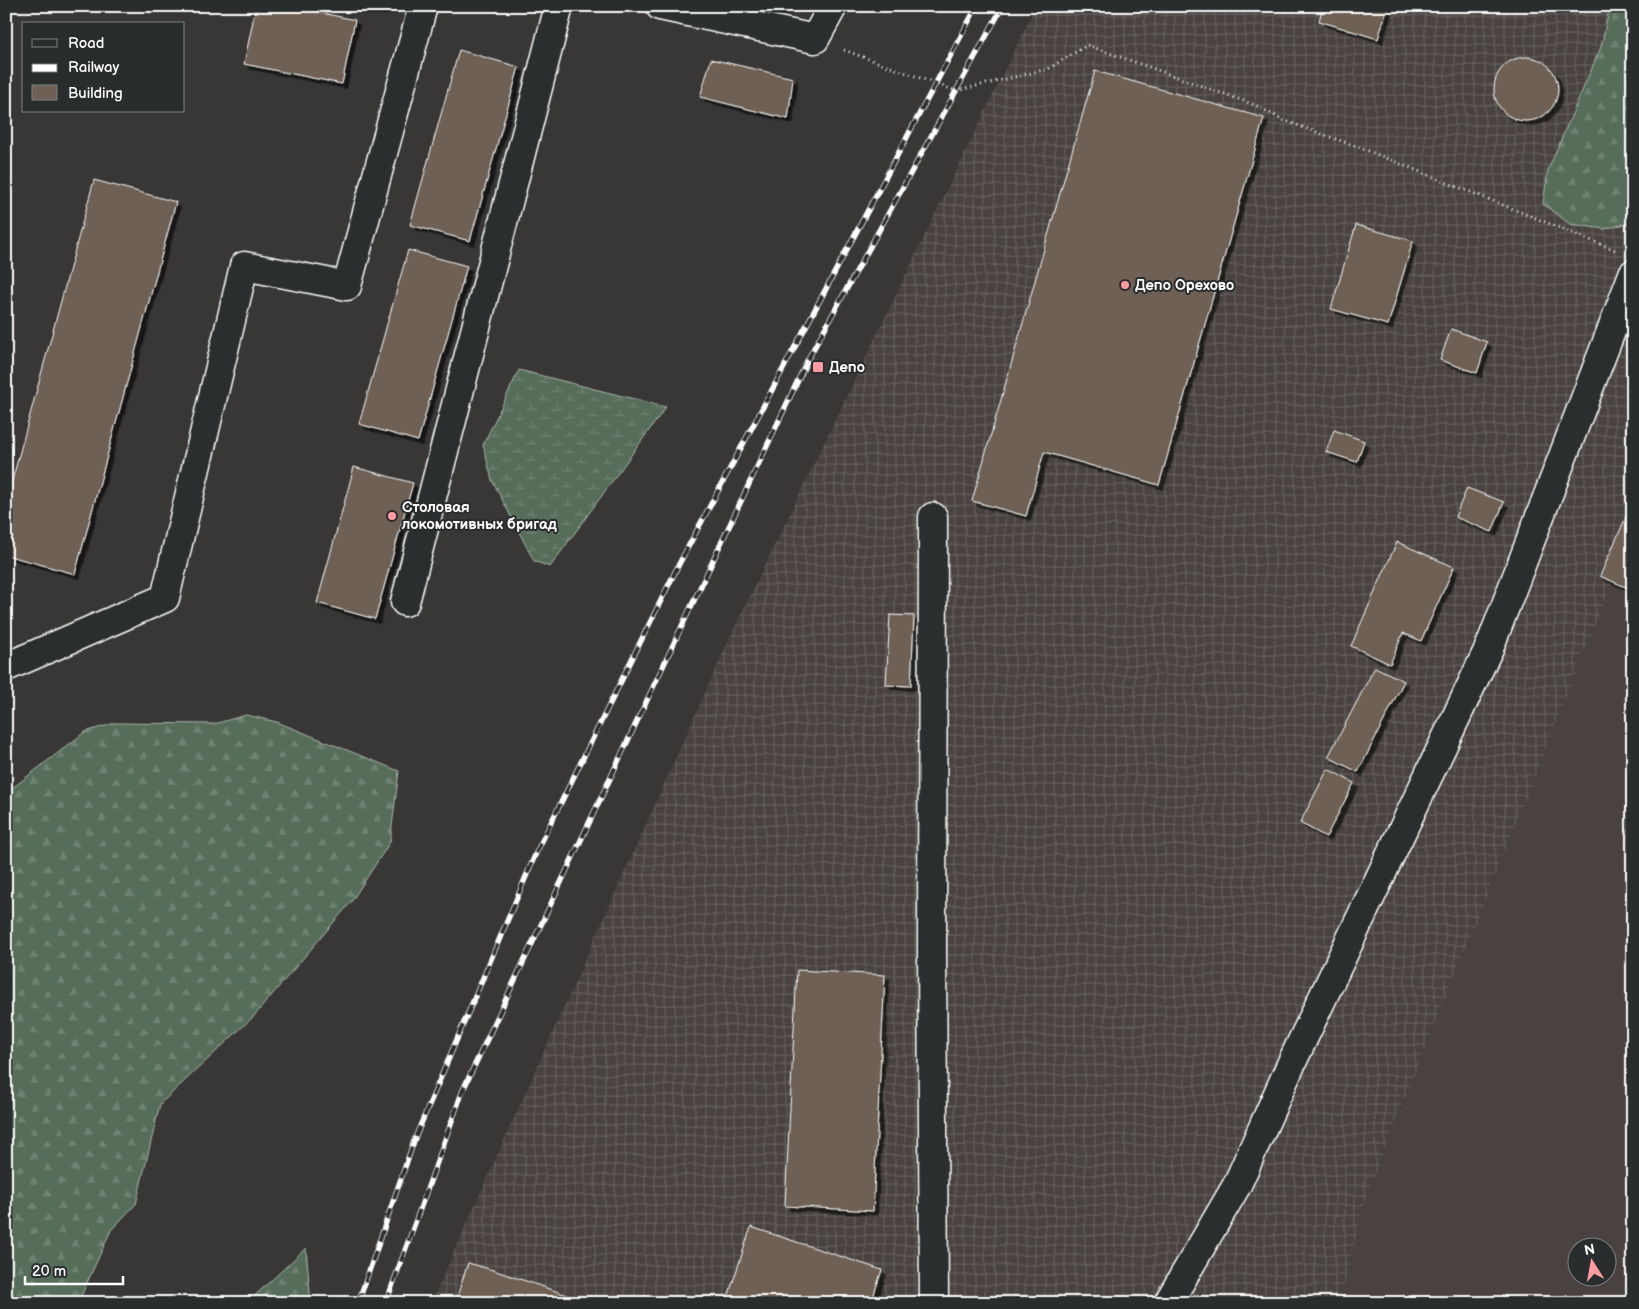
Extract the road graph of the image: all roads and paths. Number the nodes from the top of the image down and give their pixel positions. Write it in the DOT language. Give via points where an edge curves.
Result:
graph roads {
  1 [pos="423,6"];
  2 [pos="559,6"];
  3 [pos="660,6"];
  4 [pos="833,6"];
  5 [pos="815,39"];
  6 [pos="1628,263"];
  7 [pos="933,516"];
  8 [pos="405,602"];
  9 [pos="6,667"];
  10 [pos="934,1303"];
  11 [pos="1168,1303"];
  1 -- 9 [label="street" via="347,286 244,266 164,598"];
  2 -- 8 [label="street"];
  3 -- 5 [label="street"];
  4 -- 5 [label="street"];
  5 -- 6 [label="path" via="956,91 1048,68 1087,45 1255,105 1284,120 1361,148"];
  6 -- 11 [label="street" via="1490,646 1237,1185"];
  7 -- 10 [label="street"];
}
